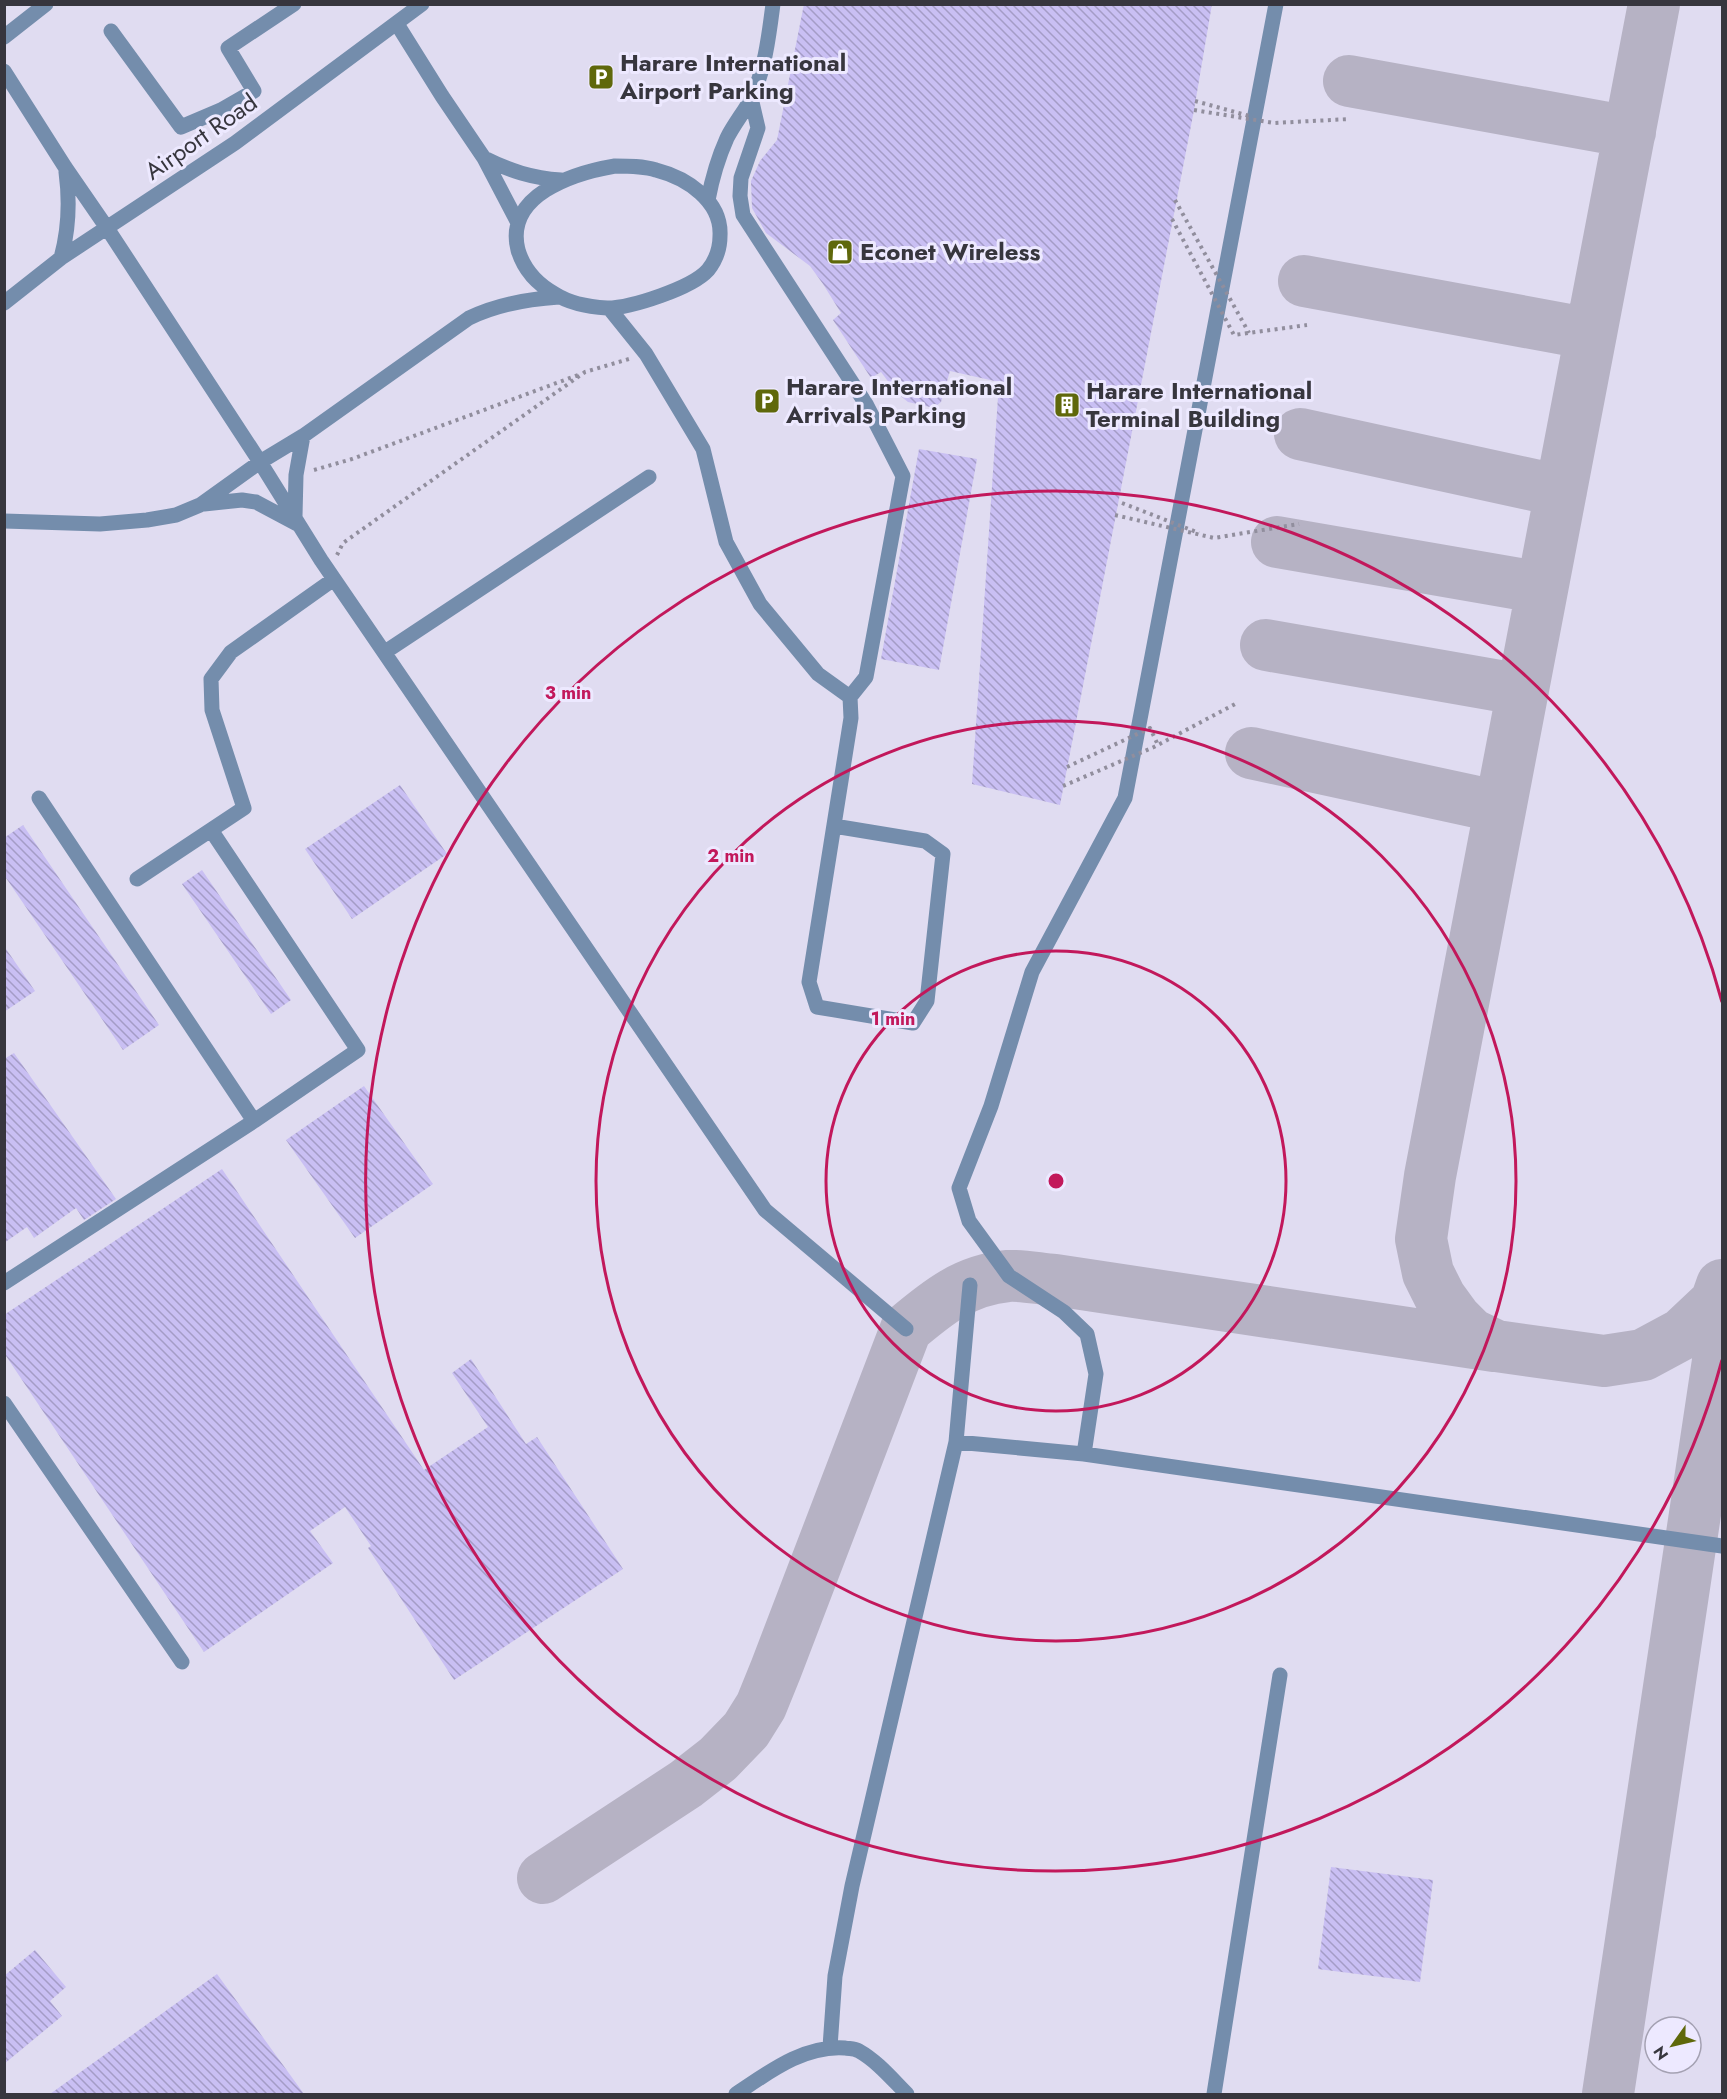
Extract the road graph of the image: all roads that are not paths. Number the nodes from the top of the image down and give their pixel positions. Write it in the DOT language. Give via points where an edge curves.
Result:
graph roads {
  1 [pos="46,4"];
  2 [pos="294,4"];
  3 [pos="774,4"];
  4 [pos="1276,4"];
  5 [pos="413,7"];
  6 [pos="397,24"];
  7 [pos="111,31"];
  8 [pos="4,37"];
  9 [pos="4,71"];
  10 [pos="751,98"];
  11 [pos="484,158"];
  12 [pos="65,167"];
  13 [pos="561,180"];
  14 [pos="708,200"];
  15 [pos="517,221"];
  16 [pos="107,228"];
  17 [pos="61,258"];
  18 [pos="559,297"];
  19 [pos="4,303"];
  20 [pos="609,308"];
  21 [pos="303,436"];
  22 [pos="260,462"];
  23 [pos="649,477"];
  24 [pos="200,505"];
  25 [pos="4,521"];
  26 [pos="298,522"];
  27 [pos="334,579"];
  28 [pos="385,652"];
  29 [pos="850,697"];
  30 [pos="39,798"];
  31 [pos="834,826"];
  32 [pos="211,830"];
  33 [pos="137,879"];
  34 [pos="254,1122"];
  35 [pos="4,1283"];
  36 [pos="970,1285"];
  37 [pos="906,1329"];
  38 [pos="7,1410"];
  39 [pos="956,1442"];
  40 [pos="1084,1454"];
  41 [pos="1722,1546"];
  42 [pos="182,1662"];
  43 [pos="1280,1675"];
  44 [pos="830,2047"];
  45 [pos="736,2094"];
  46 [pos="907,2094"];
  47 [pos="1214,2094"];
  1 -- 8 [label="street"];
  2 -- 7 [label="street" via="228,48 255,92 181,127"];
  3 -- 10 [label="street"];
  4 -- 40 [label="street" via="1125,798 1032,972 991,1106 959,1188 969,1221 1009,1276 1064,1312 1087,1334 1096,1374"];
  5 -- 6 [label="street, Airport Road"];
  6 -- 11 [label="street"];
  6 -- 16 [label="street, Airport Road" via="235,143"];
  9 -- 12 [label="street"];
  10 -- 14 [label="street" via="727,138"];
  10 -- 29 [label="street" via="758,128 741,178 743,214 866,404 903,476 866,677"];
  11 -- 13 [label="street" via="519,174"];
  11 -- 15 [label="street"];
  12 -- 16 [label="street"];
  12 -- 17 [label="street" via="69,213"];
  13 -- 14 [label="street" via="615,166 654,169 671,174"];
  13 -- 15 [label="street"];
  14 -- 20 [label="street" via="720,228 716,258 708,270 681,289"];
  15 -- 18 [label="street" via="520,258 532,278"];
  16 -- 17 [label="street, Airport Road"];
  16 -- 22 [label="street"];
  17 -- 19 [label="street, Airport Road"];
  18 -- 20 [label="street"];
  18 -- 21 [label="street" via="509,303 469,318"];
  20 -- 29 [label="street" via="646,354 703,449 726,543 760,604 818,674"];
  21 -- 22 [label="street"];
  21 -- 26 [label="street" via="294,506"];
  22 -- 24 [label="street"];
  22 -- 26 [label="street"];
  23 -- 28 [label="street"];
  24 -- 25 [label="street" via="176,515 100,524"];
  24 -- 26 [label="street" via="256,502"];
  26 -- 27 [label="street"];
  27 -- 28 [label="street"];
  27 -- 32 [label="street" via="231,652 211,679 212,710 244,808"];
  28 -- 37 [label="street" via="765,1210"];
  29 -- 31 [label="street" via="851,718"];
  30 -- 34 [label="street"];
  31 -- 31 [label="street" via="809,982 817,1007 913,1023 927,1001 943,854 925,841"];
  32 -- 33 [label="street"];
  32 -- 34 [label="street" via="358,1050"];
  34 -- 35 [label="street"];
  36 -- 39 [label="street"];
  38 -- 42 [label="street"];
  39 -- 40 [label="street"];
  39 -- 44 [label="street" via="852,1886 835,1976"];
  40 -- 41 [label="street"];
  43 -- 47 [label="street"];
  44 -- 45 [label="street" via="807,2052"];
  44 -- 46 [label="street" via="856,2049"];
}
